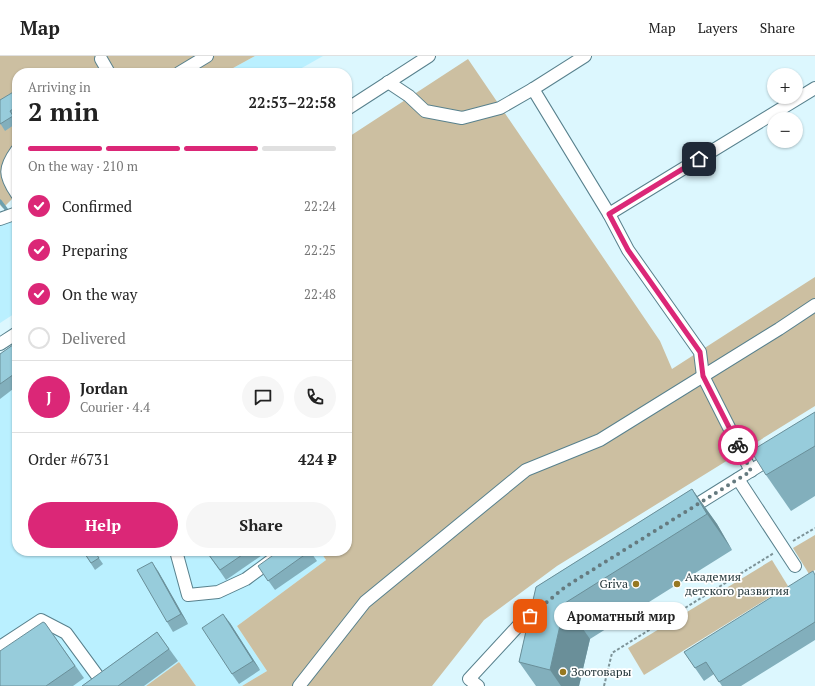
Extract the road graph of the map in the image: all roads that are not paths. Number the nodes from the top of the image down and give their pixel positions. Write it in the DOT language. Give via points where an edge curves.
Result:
graph roads {
  1 [pos="207,56"];
  2 [pos="430,56"];
  3 [pos="585,56"];
  4 [pos="101,59"];
  5 [pos="106,68"];
  6 [pos="187,68"];
  7 [pos="388,82"];
  8 [pos="815,88"];
  9 [pos="533,89"];
  10 [pos="352,107"];
  11 [pos="12,157"];
  12 [pos="12,187"];
  13 [pos="12,214"];
  14 [pos="609,214"];
  15 [pos="0,218"];
  16 [pos="815,305"];
  17 [pos="12,336"];
  18 [pos="0,344"];
  19 [pos="703,376"];
  20 [pos="783,451"];
  21 [pos="751,471"];
  22 [pos="738,479"];
  23 [pos="678,516"];
  24 [pos="177,556"];
  25 [pos="277,556"];
  26 [pos="795,566"];
  27 [pos="548,602"];
  28 [pos="0,648"];
  29 [pos="110,670"];
  30 [pos="99,678"];
  31 [pos="470,684"];
  32 [pos="88,686"];
  33 [pos="299,686"];
  1 -- 6 [label="street"];
  2 -- 7 [label="street"];
  3 -- 9 [label="street"];
  4 -- 5 [label="street"];
  7 -- 9 [label="street" via="425,111 462,118 500,108"];
  7 -- 10 [label="street"];
  8 -- 14 [label="street"];
  9 -- 14 [label="street"];
  11 -- 12 [label="street" via="7,167 7,175"];
  13 -- 15 [label="street"];
  14 -- 19 [label="street" via="628,250 700,352"];
  16 -- 19 [label="street"];
  17 -- 18 [label="street"];
  19 -- 21 [label="street"];
  19 -- 33 [label="street" via="600,440 526,470 365,602"];
  20 -- 21 [label="street"];
  21 -- 22 [label="street"];
  22 -- 23 [label="street"];
  22 -- 26 [label="street"];
  24 -- 25 [label="street" via="188,595 218,592 246,579"];
  27 -- 31 [label="street" via="518,626"];
  28 -- 30 [label="street" via="41,620 66,633"];
  29 -- 30 [label="street"];
  30 -- 32 [label="street"];
}
